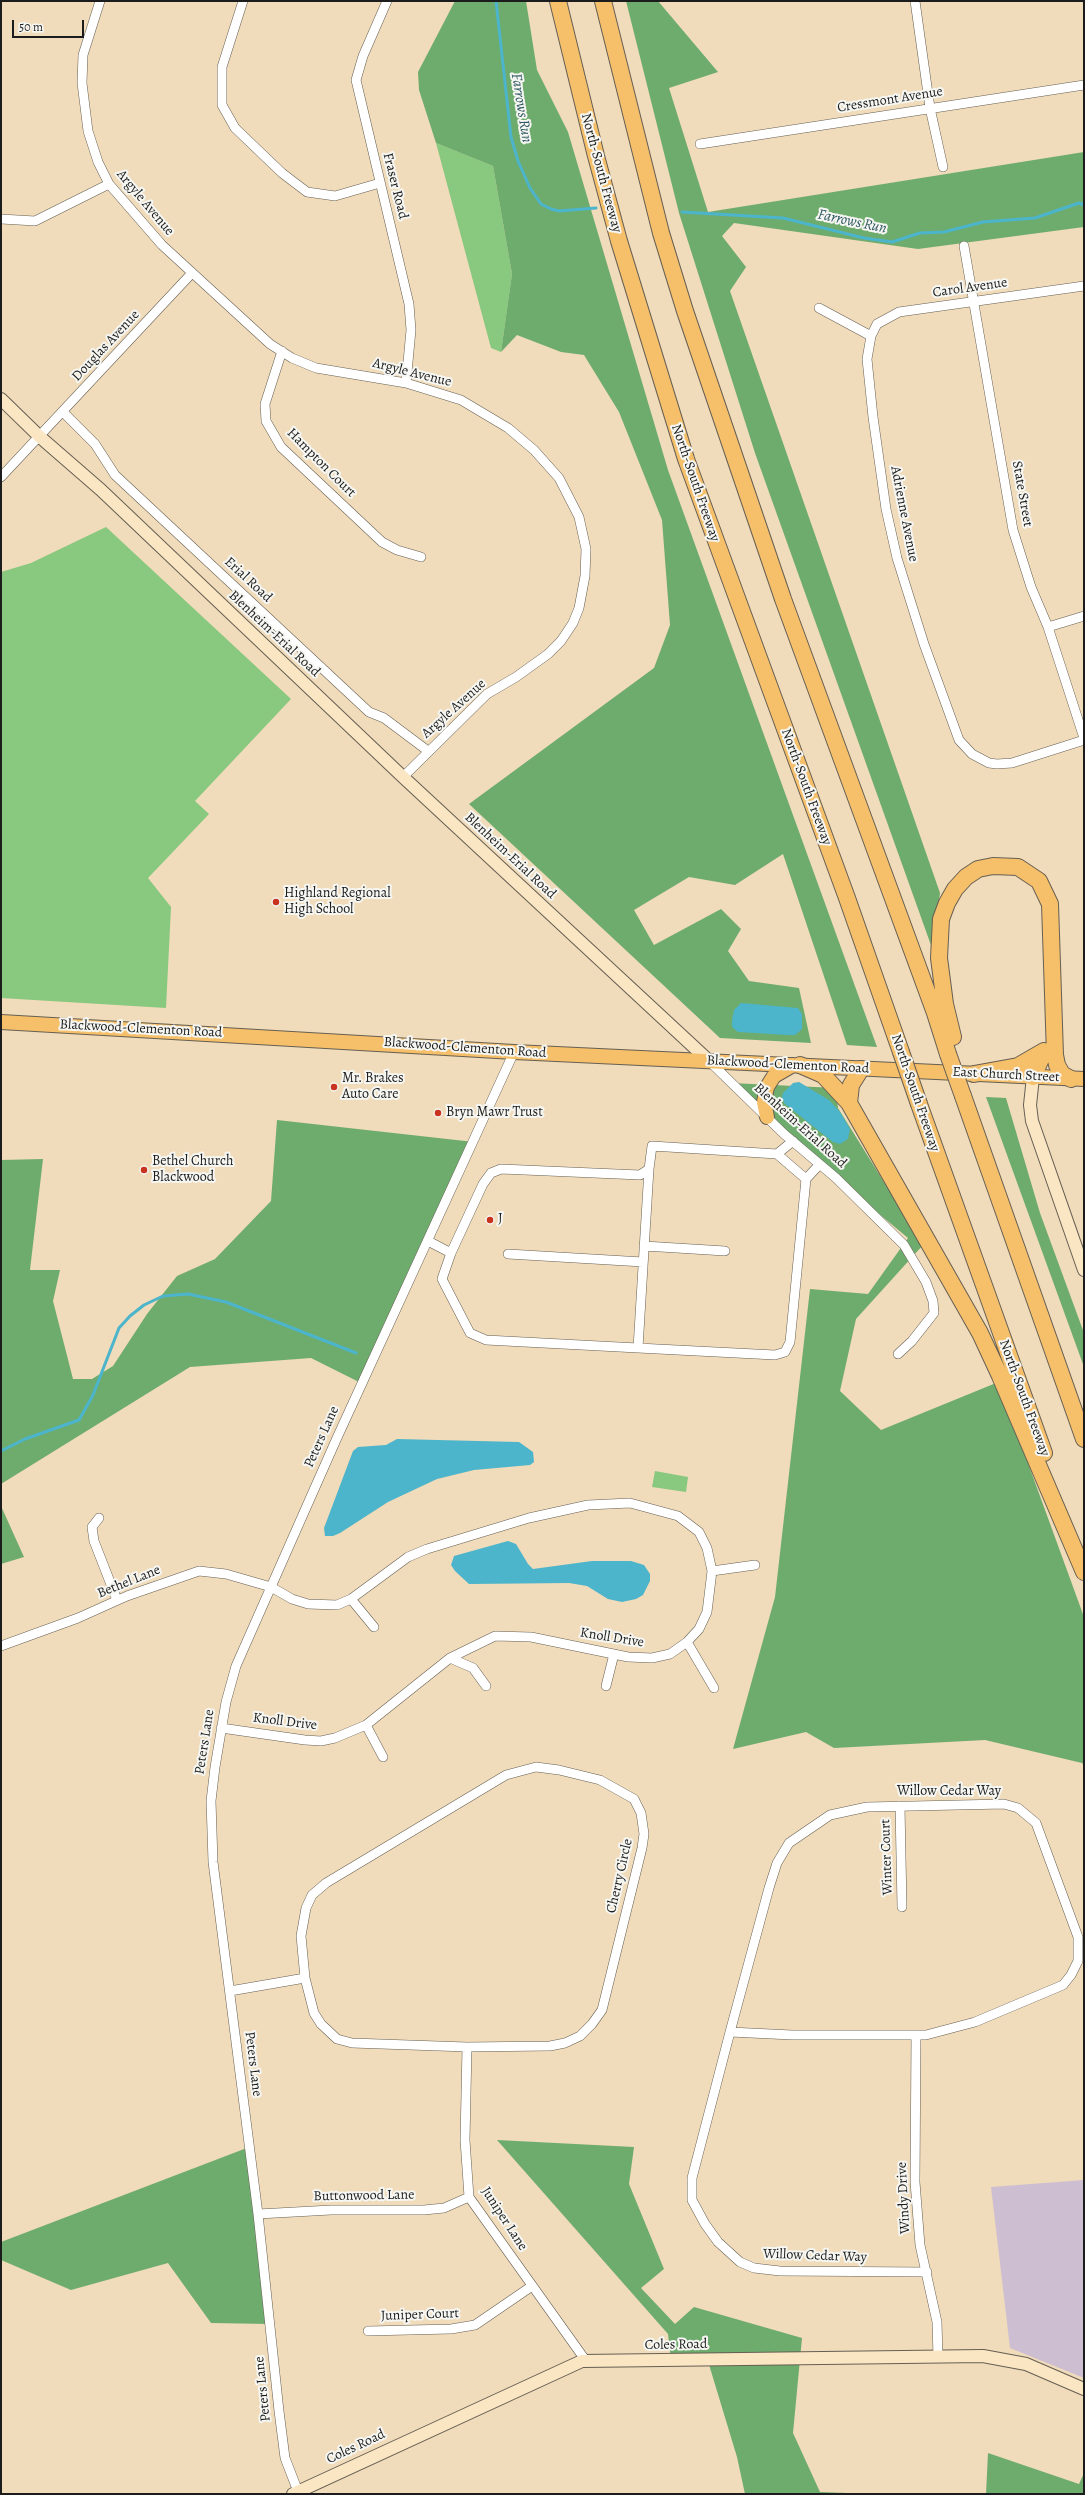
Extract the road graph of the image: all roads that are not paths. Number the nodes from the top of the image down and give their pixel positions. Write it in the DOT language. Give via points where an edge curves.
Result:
graph roads {
  1 [pos="100,1"];
  2 [pos="243,1"];
  3 [pos="387,1"];
  4 [pos="558,1"];
  5 [pos="604,1"];
  6 [pos="914,1"];
  7 [pos="1084,85"];
  8 [pos="930,108"];
  9 [pos="700,144"];
  10 [pos="943,167"];
  11 [pos="380,183"];
  12 [pos="109,184"];
  13 [pos="1,219"];
  14 [pos="964,246"];
  15 [pos="192,273"];
  16 [pos="1084,286"];
  17 [pos="972,302"];
  18 [pos="819,308"];
  19 [pos="871,336"];
  20 [pos="282,351"];
  21 [pos="406,383"];
  22 [pos="1,399"];
  23 [pos="63,412"];
  24 [pos="40,438"];
  25 [pos="1,476"];
  26 [pos="421,557"];
  27 [pos="1084,616"];
  28 [pos="1048,627"];
  29 [pos="1084,739"];
  30 [pos="428,751"];
  31 [pos="403,777"];
  32 [pos="1,1022"];
  33 [pos="1053,1030"];
  34 [pos="1044,1051"];
  35 [pos="514,1052"];
  36 [pos="952,1054"];
  37 [pos="709,1061"];
  38 [pos="796,1065"];
  39 [pos="861,1068"];
  40 [pos="929,1072"];
  41 [pos="974,1074"];
  42 [pos="1033,1077"];
  43 [pos="1077,1079"];
  44 [pos="849,1103"];
  45 [pos="767,1117"];
  46 [pos="793,1141"];
  47 [pos="778,1154"];
  48 [pos="819,1165"];
  49 [pos="649,1169"];
  50 [pos="806,1179"];
  51 [pos="428,1241"];
  52 [pos="644,1246"];
  53 [pos="725,1251"];
  54 [pos="451,1253"];
  55 [pos="508,1254"];
  56 [pos="643,1262"];
  57 [pos="1084,1270"];
  58 [pos="638,1348"];
  59 [pos="898,1354"];
  60 [pos="1084,1439"];
  61 [pos="99,1518"];
  62 [pos="755,1565"];
  63 [pos="1084,1565"];
  64 [pos="712,1571"];
  65 [pos="1084,1572"];
  66 [pos="271,1587"];
  67 [pos="117,1600"];
  68 [pos="351,1600"];
  69 [pos="374,1627"];
  70 [pos="687,1642"];
  71 [pos="1,1646"];
  72 [pos="614,1654"];
  73 [pos="450,1658"];
  74 [pos="486,1686"];
  75 [pos="606,1686"];
  76 [pos="714,1688"];
  77 [pos="366,1725"];
  78 [pos="221,1728"];
  79 [pos="382,1757"];
  80 [pos="900,1806"];
  81 [pos="902,1907"];
  82 [pos="305,1978"];
  83 [pos="230,1991"];
  84 [pos="730,2032"];
  85 [pos="916,2035"];
  86 [pos="467,2047"];
  87 [pos="469,2197"];
  88 [pos="258,2214"];
  89 [pos="927,2272"];
  90 [pos="532,2286"];
  91 [pos="368,2331"];
  92 [pos="938,2357"];
  93 [pos="586,2361"];
  94 [pos="1084,2389"];
  95 [pos="296,2493"];
  1 -- 12 [label="street, Argyle Avenue" via="84,55 82,84 88,131 98,162"];
  2 -- 11 [label="street" via="222,67 222,105 235,128 282,173 307,192 335,196"];
  3 -- 11 [label="street, Fraser Road" via="362,56 356,80"];
  4 -- 63 [label="highway, North-South Freeway, bridge" via="619,241 686,459 847,898"];
  5 -- 36 [label="highway" via="661,233 685,311 783,599"];
  6 -- 8 [label="street"];
  7 -- 8 [label="street, Cressmont Avenue"];
  8 -- 9 [label="street, Cressmont Avenue"];
  8 -- 10 [label="street"];
  11 -- 21 [label="street, Fraser Road" via="409,304 411,330"];
  12 -- 13 [label="street" via="35,221"];
  12 -- 15 [label="street, Argyle Avenue" via="162,245"];
  14 -- 17 [label="street, State Street"];
  15 -- 20 [label="street, Argyle Avenue" via="270,344"];
  15 -- 23 [label="street, Douglas Avenue"];
  16 -- 17 [label="street, Carol Avenue"];
  17 -- 19 [label="street, Carol Avenue" via="899,312 877,324"];
  17 -- 28 [label="street, State Street" via="983,350 1013,530 1030,587"];
  18 -- 19 [label="street"];
  19 -- 29 [label="street, Adrienne Avenue" via="868,366 886,509 897,558 959,740 972,754 989,763 1012,763"];
  20 -- 21 [label="street, Argyle Avenue" via="316,368"];
  20 -- 26 [label="street, Hampton Court" via="265,404 266,420 281,448 382,542 396,550"];
  21 -- 30 [label="street, Argyle Avenue" via="461,400 508,428 534,450 559,478 571,500 579,517 586,549 585,576 579,608 561,641 516,678 487,694"];
  22 -- 24 [label="main road, Blenheim-Erial Road"];
  23 -- 24 [label="street, Douglas Avenue"];
  23 -- 30 [label="street, Erial Road" via="95,444 115,475 369,712 384,718"];
  24 -- 25 [label="street, Douglas Avenue"];
  24 -- 31 [label="main road, Blenheim-Erial Road" via="107,496"];
  27 -- 28 [label="street"];
  28 -- 29 [label="street, State Street"];
  30 -- 31 [label="street, Argyle Avenue"];
  31 -- 37 [label="main road, Blenheim-Erial Road"];
  32 -- 35 [label="main road, Blackwood-Clementon Road"];
  33 -- 34 [label="highway"];
  33 -- 36 [label="highway" via="1052,925 1050,904 1044,890 1031,874 1018,867 993,866 978,869 966,877 952,894 941,919 940,976"];
  33 -- 43 [label="highway" via="1057,1065 1062,1074"];
  34 -- 41 [label="highway" via="1018,1066"];
  34 -- 42 [label="highway"];
  35 -- 37 [label="main road, Blackwood-Clementon Road"];
  35 -- 51 [label="street, Peters Lane"];
  36 -- 60 [label="highway, bridge" via="967,1095 971,1120"];
  37 -- 38 [label="main road, Blackwood-Clementon Road"];
  37 -- 45 [label="street, Blenheim-Erial Road"];
  38 -- 39 [label="main road, Blackwood-Clementon Road"];
  38 -- 44 [label="highway" via="823,1075"];
  38 -- 45 [label="main road" via="774,1076 767,1087 764,1102"];
  39 -- 40 [label="main road, Blackwood-Clementon Road"];
  39 -- 44 [label="highway" via="851,1085"];
  40 -- 41 [label="main road, East Church Street"];
  41 -- 42 [label="main road, East Church Street"];
  42 -- 43 [label="main road, East Church Street"];
  42 -- 57 [label="main road" via="1030,1105 1035,1132"];
  44 -- 65 [label="highway" via="980,1333"];
  45 -- 46 [label="street, Blenheim-Erial Road"];
  46 -- 47 [label="street"];
  46 -- 48 [label="street, Blenheim-Erial Road"];
  47 -- 49 [label="street" via="652,1146"];
  47 -- 50 [label="street"];
  48 -- 50 [label="street"];
  48 -- 59 [label="street, Blenheim-Erial Road" via="836,1178 904,1245 926,1282 933,1301 934,1313"];
  49 -- 52 [label="street"];
  49 -- 54 [label="street" via="640,1175 501,1169 491,1173 483,1184"];
  50 -- 58 [label="street" via="790,1342 786,1352 775,1355"];
  51 -- 54 [label="street"];
  51 -- 66 [label="street, Peters Lane"];
  52 -- 53 [label="street"];
  52 -- 56 [label="street"];
  54 -- 58 [label="street" via="442,1279 470,1333 475,1337"];
  55 -- 56 [label="street"];
  56 -- 58 [label="street"];
  61 -- 67 [label="street" via="92,1527 94,1541"];
  62 -- 64 [label="street"];
  64 -- 68 [label="street, Knoll Drive" via="707,1548 699,1532 678,1516 630,1503 588,1505 529,1518 414,1554"];
  64 -- 70 [label="street, Knoll Drive" via="707,1612 699,1629"];
  66 -- 67 [label="street, Bethel Lane" via="226,1574 199,1571"];
  66 -- 68 [label="street, Knoll Drive" via="292,1599 308,1604 337,1605"];
  66 -- 78 [label="street, Peters Lane" via="236,1666"];
  67 -- 71 [label="street, Bethel Lane" via="57,1626"];
  68 -- 69 [label="street"];
  70 -- 72 [label="street, Knoll Drive" via="670,1654 652,1658"];
  70 -- 76 [label="street"];
  72 -- 73 [label="street, Knoll Drive" via="531,1636 512,1635 495,1636"];
  72 -- 75 [label="street"];
  73 -- 74 [label="street" via="473,1668"];
  73 -- 77 [label="street, Knoll Drive"];
  77 -- 78 [label="street, Knoll Drive" via="321,1741"];
  77 -- 79 [label="street"];
  78 -- 83 [label="street, Peters Lane" via="211,1802 213,1862"];
  80 -- 81 [label="street, Winter Court"];
  80 -- 84 [label="street, Willow Cedar Way" via="867,1807 830,1815 789,1843 777,1863 769,1888"];
  80 -- 85 [label="street, Willow Cedar Way" via="1004,1804 1018,1808 1036,1823 1078,1937 1078,1961 1072,1975 1063,1985 975,2022 948,2030"];
  82 -- 83 [label="street"];
  82 -- 86 [label="street, Cherry Circle" via="314,2012 321,2024 337,2039 352,2043"];
  82 -- 86 [label="street, Cherry Circle" via="301,1936 306,1908 312,1895 326,1883 506,1775 536,1767 559,1770 600,1780 627,1794 634,1799 641,1813 644,1834 602,2010 580,2036 565,2043 550,2046"];
  83 -- 88 [label="street, Peters Lane"];
  84 -- 85 [label="street, Willow Cedar Way"];
  84 -- 89 [label="street, Willow Cedar Way" via="692,2178 692,2200 698,2214 718,2242 740,2262 754,2268 780,2271"];
  85 -- 89 [label="street, Windy Drive" via="915,2182 920,2245"];
  86 -- 87 [label="street, Juniper Lane" via="465,2140"];
  87 -- 88 [label="street, Buttonwood Lane" via="444,2208 424,2210 331,2210"];
  87 -- 90 [label="street, Juniper Lane"];
  88 -- 95 [label="street, Peters Lane" via="285,2458"];
  89 -- 92 [label="street, Windy Drive" via="937,2322"];
  90 -- 91 [label="street, Juniper Court" via="475,2325 451,2329"];
  90 -- 93 [label="street, Juniper Lane"];
  92 -- 93 [label="main road, Coles Road"];
  92 -- 94 [label="main road, Coles Road" via="983,2356 1020,2363"];
  93 -- 95 [label="main road, Coles Road" via="386,2449"];
}
